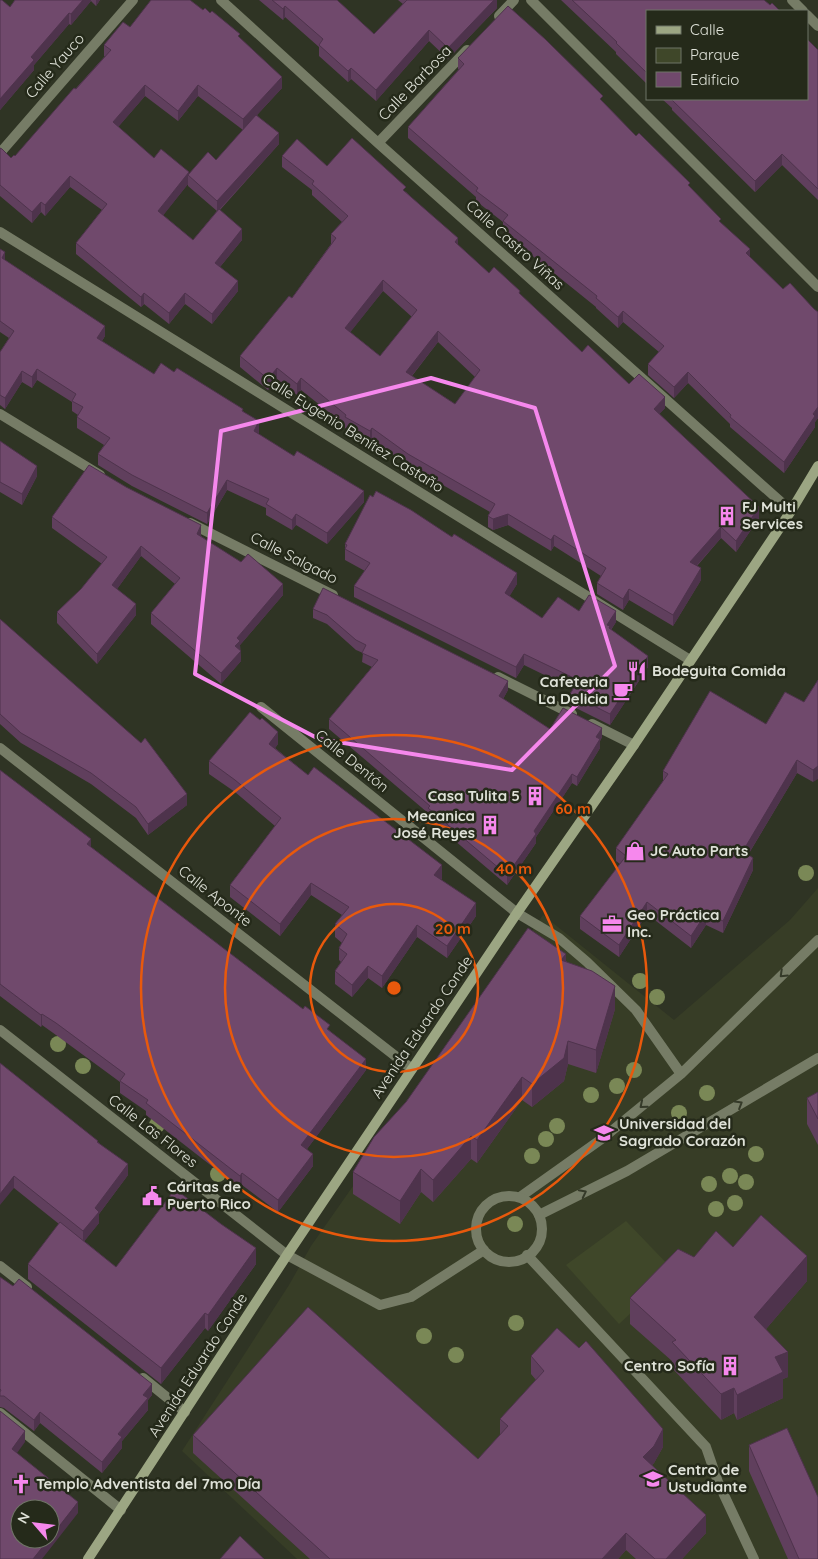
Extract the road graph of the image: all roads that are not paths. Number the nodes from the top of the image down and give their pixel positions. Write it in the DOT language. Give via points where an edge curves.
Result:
graph roads {
  1 [pos="133,0"];
  2 [pos="222,0"];
  3 [pos="514,0"];
  4 [pos="531,0"];
  5 [pos="792,0"];
  6 [pos="802,10"];
  7 [pos="808,16"];
  8 [pos="494,22"];
  9 [pos="818,26"];
  10 [pos="473,43"];
  11 [pos="378,143"];
  12 [pos="0,153"];
  13 [pos="0,232"];
  14 [pos="818,287"];
  15 [pos="0,414"];
  16 [pos="818,466"];
  17 [pos="113,482"];
  18 [pos="791,511"];
  19 [pos="180,518"];
  20 [pos="344,600"];
  21 [pos="690,660"];
  22 [pos="485,671"];
  23 [pos="261,707"];
  24 [pos="634,745"];
  25 [pos="0,748"];
  26 [pos="517,913"];
  27 [pos="818,940"];
  28 [pos="0,1030"];
  29 [pos="818,1058"];
  30 [pos="412,1069"];
  31 [pos="681,1074"];
  32 [pos="520,1197"];
  33 [pos="539,1215"];
  34 [pos="484,1250"];
  35 [pos="287,1255"];
  36 [pos="527,1255"];
  37 [pos="0,1266"];
  38 [pos="39,1296"];
  39 [pos="131,1369"];
  40 [pos="185,1412"];
  41 [pos="0,1413"];
  42 [pos="121,1510"];
  43 [pos="88,1559"];
  44 [pos="754,1559"];
  1 -- 12 [label="street, Calle Yauco"];
  2 -- 11 [label="street, Calle Castro Viñas"];
  3 -- 8 [label="street"];
  4 -- 14 [label="street"];
  5 -- 6 [label="street"];
  7 -- 9 [label="street"];
  10 -- 11 [label="street, Calle Barbosa"];
  11 -- 18 [label="street, Calle Castro Viñas"];
  13 -- 21 [label="street, Calle Eugenio Benítez Castaño"];
  15 -- 17 [label="street"];
  16 -- 18 [label="street, Avenida Eduardo Conde"];
  18 -- 21 [label="street, Avenida Eduardo Conde"];
  19 -- 20 [label="street, Calle Salgado"];
  21 -- 24 [label="street, Avenida Eduardo Conde"];
  22 -- 24 [label="street"];
  23 -- 26 [label="street, Calle Dentón"];
  24 -- 26 [label="street, Avenida Eduardo Conde"];
  25 -- 30 [label="street, Calle Aponte"];
  26 -- 30 [label="street, Avenida Eduardo Conde"];
  26 -- 31 [label="street, Calle Dentón" via="559,938 636,1010"];
  27 -- 31 [label="street, one-way"];
  28 -- 35 [label="street, Calle Las Flores"];
  33 -- 29 [label="street, one-way" via="627,1171"];
  30 -- 35 [label="street, Avenida Eduardo Conde"];
  31 -- 32 [label="street, one-way" via="603,1138"];
  32 -- 33 [label="street"];
  32 -- 34 [label="street" via="495,1198 484,1206 475,1230 478,1243"];
  33 -- 36 [label="street" via="540,1240"];
  34 -- 35 [label="street, Calle Las Flores" via="411,1297 380,1304"];
  34 -- 36 [label="street" via="496,1260 510,1262"];
  35 -- 40 [label="street, Avenida Eduardo Conde"];
  36 -- 44 [label="street" via="706,1447 718,1482"];
  37 -- 38 [label="street"];
  39 -- 40 [label="street"];
  40 -- 42 [label="street, Avenida Eduardo Conde"];
  41 -- 42 [label="street"];
  42 -- 43 [label="street, Avenida Eduardo Conde"];
}
